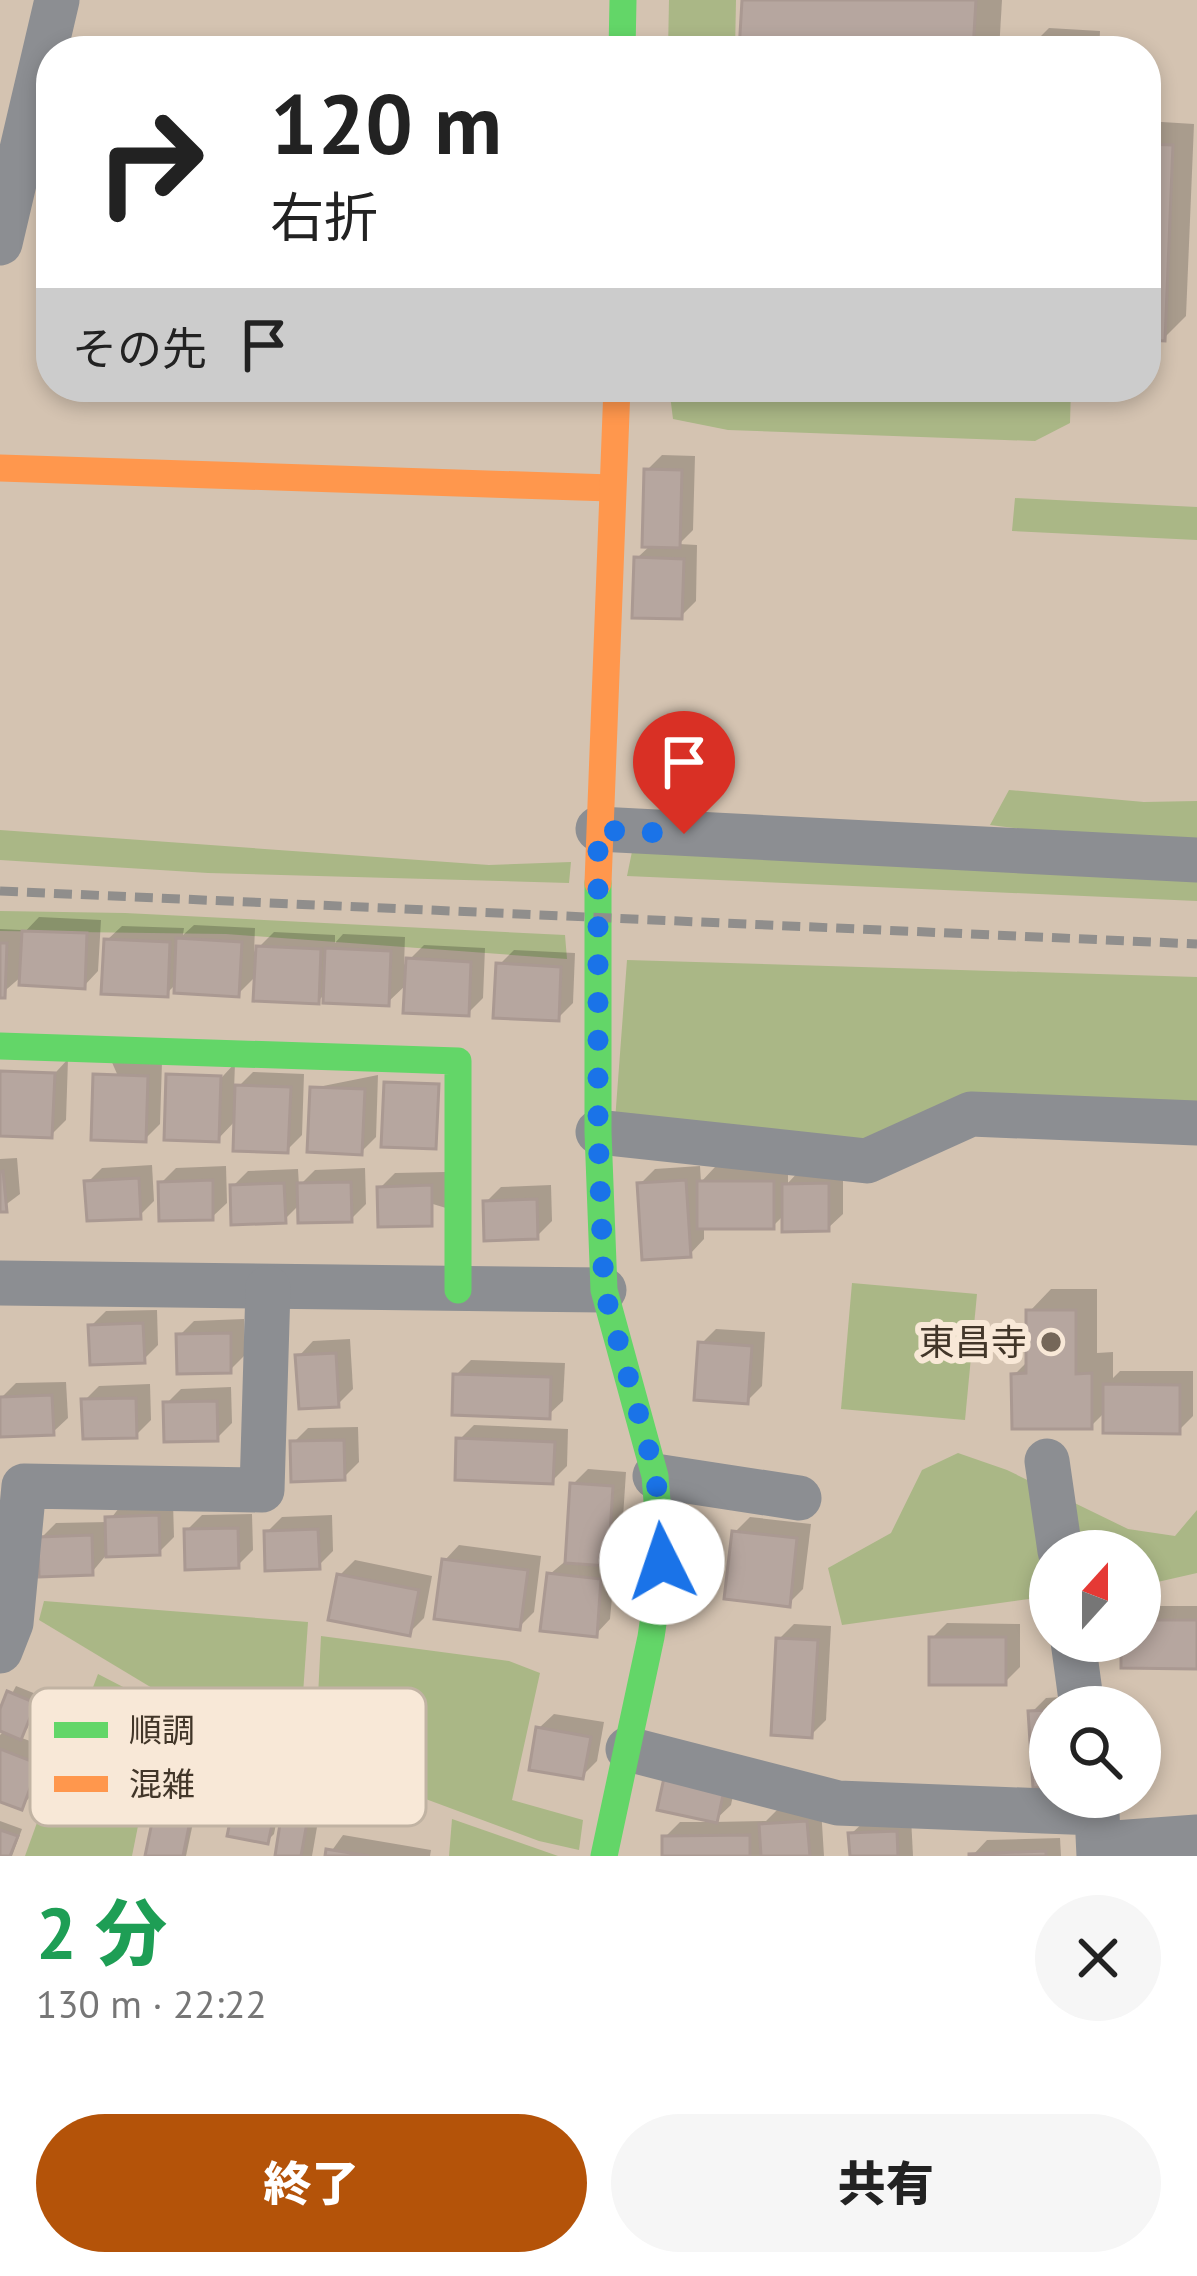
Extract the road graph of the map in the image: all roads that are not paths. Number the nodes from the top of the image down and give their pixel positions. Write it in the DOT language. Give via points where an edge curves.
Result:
graph roads {
  1 [pos="57,0"];
  2 [pos="623,0"];
  3 [pos="49,36"];
  4 [pos="622,36"];
  5 [pos="36,90"];
  6 [pos="0,243"];
  7 [pos="615,402"];
  8 [pos="0,468"];
  9 [pos="611,488"];
  10 [pos="598,830"];
  11 [pos="1197,860"];
  12 [pos="0,1046"];
  13 [pos="1197,1123"];
  14 [pos="598,1132"];
  15 [pos="0,1282"];
  16 [pos="268,1288"];
  17 [pos="458,1290"];
  18 [pos="604,1290"];
  19 [pos="1048,1461"];
  20 [pos="656,1476"];
  21 [pos="799,1498"];
  22 [pos="1057,1530"];
  23 [pos="0,1651"];
  24 [pos="628,1749"];
  25 [pos="1098,1828"];
  26 [pos="1197,1837"];
  27 [pos="604,1856"];
  1 -- 3 [label="street"];
  2 -- 4 [label="street"];
  5 -- 6 [label="street"];
  7 -- 9 [label="street"];
  8 -- 9 [label="street"];
  9 -- 10 [label="street"];
  10 -- 11 [label="street"];
  10 -- 14 [label="street"];
  12 -- 17 [label="street" via="458,1061"];
  13 -- 14 [label="street" via="971,1114 867,1161"];
  14 -- 18 [label="street"];
  15 -- 16 [label="street"];
  16 -- 17 [label="street"];
  16 -- 23 [label="street" via="262,1490 24,1486 11,1623"];
  17 -- 18 [label="street"];
  18 -- 20 [label="street"];
  19 -- 22 [label="street"];
  20 -- 21 [label="street"];
  20 -- 24 [label="street" via="662,1562"];
  24 -- 25 [label="street" via="838,1803"];
  24 -- 27 [label="street"];
  25 -- 26 [label="street"];
}
